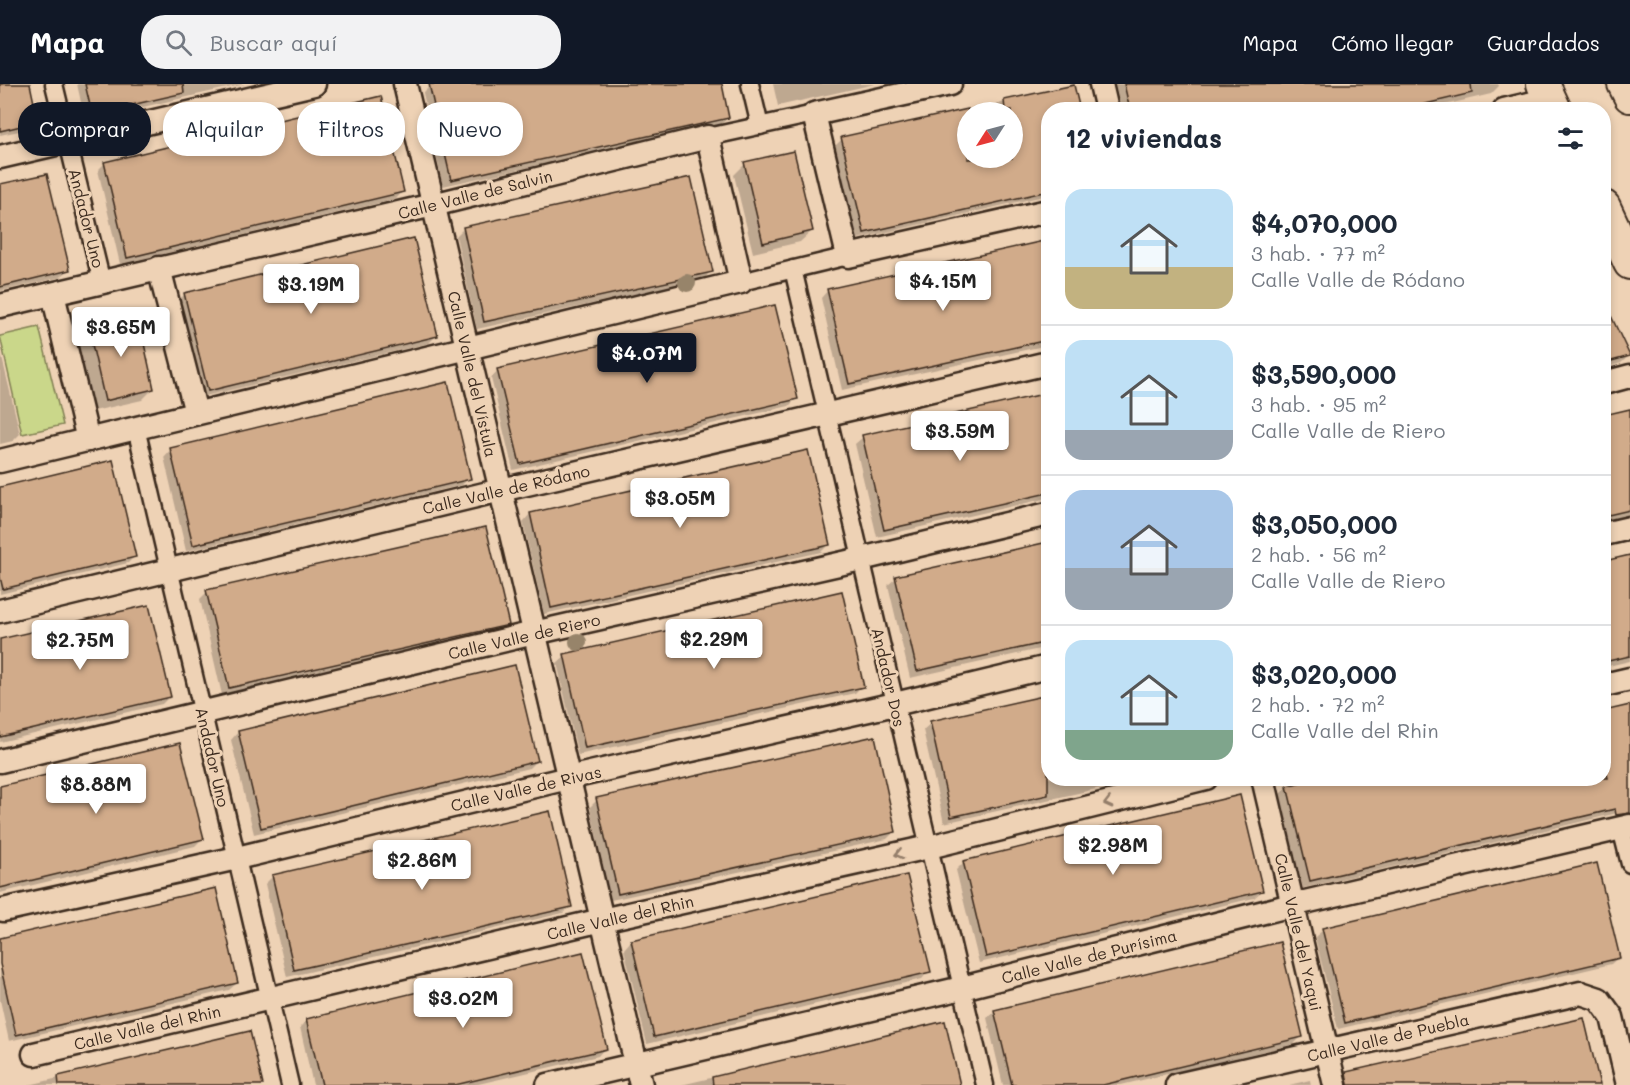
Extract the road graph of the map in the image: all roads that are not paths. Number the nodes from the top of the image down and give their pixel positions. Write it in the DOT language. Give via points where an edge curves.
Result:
graph roads {
  1 [pos="54,84"];
  2 [pos="314,84"];
  3 [pos="405,84"];
  4 [pos="750,84"];
  5 [pos="950,84"];
  6 [pos="1101,84"];
  7 [pos="1550,98"];
  8 [pos="58,102"];
  9 [pos="1105,102"];
  10 [pos="1535,102"];
  11 [pos="814,114"];
  12 [pos="151,122"];
  13 [pos="760,126"];
  14 [pos="708,137"];
  15 [pos="18,153"];
  16 [pos="72,156"];
  17 [pos="0,157"];
  18 [pos="433,205"];
  19 [pos="1041,213"];
  20 [pos="1611,228"];
  21 [pos="848,256"];
  22 [pos="1630,263"];
  23 [pos="159,268"];
  24 [pos="793,269"];
  25 [pos="102,282"];
  26 [pos="741,282"];
  27 [pos="53,294"];
  28 [pos="0,306"];
  29 [pos="467,348"];
  30 [pos="1041,365"];
  31 [pos="1630,376"];
  32 [pos="1611,381"];
  33 [pos="196,413"];
  34 [pos="827,413"];
  35 [pos="136,428"];
  36 [pos="88,440"];
  37 [pos="0,461"];
  38 [pos="501,490"];
  39 [pos="1041,516"];
  40 [pos="1630,528"];
  41 [pos="1611,532"];
  42 [pos="861,559"];
  43 [pos="169,570"];
  44 [pos="0,611"];
  45 [pos="534,633"];
  46 [pos="1041,669"];
  47 [pos="1630,679"];
  48 [pos="1611,683"];
  49 [pos="896,704"];
  50 [pos="202,713"];
  51 [pos="0,761"];
  52 [pos="568,777"];
  53 [pos="1174,786"];
  54 [pos="1265,786"];
  55 [pos="1626,827"];
  56 [pos="929,847"];
  57 [pos="237,858"];
  58 [pos="1630,864"];
  59 [pos="1292,905"];
  60 [pos="3,910"];
  61 [pos="602,921"];
  62 [pos="963,988"];
  63 [pos="270,999"];
  64 [pos="1327,1052"];
  65 [pos="34,1054"];
  66 [pos="639,1075"];
  67 [pos="290,1085"];
  68 [pos="548,1085"];
  69 [pos="985,1085"];
  70 [pos="1177,1085"];
  71 [pos="1335,1085"];
  72 [pos="1628,1085"];
  1 -- 8 [label="street, Andador Uno"];
  2 -- 12 [label="street"];
  3 -- 18 [label="street, Calle Valle del Vístula"];
  4 -- 13 [label="street"];
  5 -- 11 [label="street, Calle Valle de Salvin"];
  6 -- 9 [label="street"];
  7 -- 10 [label="street"];
  11 -- 13 [label="street, Calle Valle de Salvin"];
  11 -- 21 [label="street"];
  13 -- 14 [label="street, Calle Valle de Salvin"];
  14 -- 18 [label="street, Calle Valle de Salvin"];
  14 -- 26 [label="street"];
  15 -- 17 [label="street"];
  16 -- 25 [label="street, Andador Uno"];
  18 -- 23 [label="street, Calle Valle de Salvin"];
  18 -- 29 [label="street, Calle Valle del Vístula"];
  19 -- 21 [label="street"];
  20 -- 22 [label="main road"];
  21 -- 24 [label="street"];
  23 -- 25 [label="street, Calle Valle de Salvin"];
  23 -- 33 [label="street"];
  24 -- 26 [label="street"];
  24 -- 34 [label="street, Andador Dos"];
  25 -- 27 [label="street, Calle Valle de Salvin"];
  26 -- 29 [label="street"];
  27 -- 28 [label="street, Calle Valle de Salvin"];
  27 -- 36 [label="street"];
  29 -- 33 [label="street"];
  29 -- 38 [label="street, Calle Valle del Vístula"];
  30 -- 34 [label="street, Calle Valle de Ródano"];
  31 -- 32 [label="street"];
  33 -- 35 [label="street"];
  34 -- 38 [label="street, Calle Valle de Ródano"];
  34 -- 42 [label="street, Andador Dos"];
  35 -- 36 [label="street"];
  35 -- 43 [label="street, Andador Uno"];
  36 -- 37 [label="street"];
  38 -- 43 [label="street, Calle Valle de Ródano"];
  38 -- 45 [label="street, Calle Valle del Vístula"];
  39 -- 42 [label="street, Calle Valle de Riero"];
  40 -- 41 [label="street"];
  42 -- 45 [label="street, Calle Valle de Riero"];
  42 -- 49 [label="street, Andador Dos"];
  43 -- 44 [label="street, Calle Valle de Ródano"];
  43 -- 50 [label="street, Andador Uno"];
  45 -- 50 [label="street, Calle Valle de Riero"];
  45 -- 52 [label="street, Calle Valle del Vístula"];
  46 -- 49 [label="street, Calle Valle de Rivas"];
  47 -- 48 [label="street"];
  49 -- 52 [label="street, Calle Valle de Rivas"];
  49 -- 56 [label="street, Andador Dos"];
  50 -- 51 [label="street, Calle Valle de Riero"];
  50 -- 57 [label="street, Andador Uno"];
  52 -- 57 [label="street, Calle Valle de Rivas"];
  52 -- 61 [label="street, Calle Valle del Vístula"];
  53 -- 56 [label="street, Calle Valle del Rhin, one-way"];
  54 -- 59 [label="street, Calle Valle del Yaqui"];
  55 -- 58 [label="street"];
  55 -- 59 [label="street, Calle Valle de Purísima"];
  56 -- 61 [label="street, Calle Valle del Rhin, one-way"];
  56 -- 62 [label="street, Andador Dos"];
  57 -- 60 [label="street, Calle Valle de Rivas"];
  57 -- 63 [label="street, Andador Uno"];
  59 -- 62 [label="street, Calle Valle de Purísima"];
  59 -- 64 [label="street, Calle Valle del Yaqui"];
  61 -- 63 [label="street, Calle Valle del Rhin"];
  61 -- 66 [label="street, Calle Valle del Vístula"];
  62 -- 66 [label="street, Calle Valle de Purísima"];
  62 -- 69 [label="street, Andador Dos"];
  63 -- 65 [label="street, Calle Valle del Rhin"];
  63 -- 67 [label="street, Andador Uno"];
  64 -- 70 [label="street, Calle Valle de Puebla"];
  64 -- 71 [label="street, Calle Valle del Yaqui"];
  64 -- 72 [label="street, Calle Valle de Puebla" via="1581,993 1599,999 1612,1017"];
  66 -- 68 [label="street, Calle Valle de Purísima"];
}
